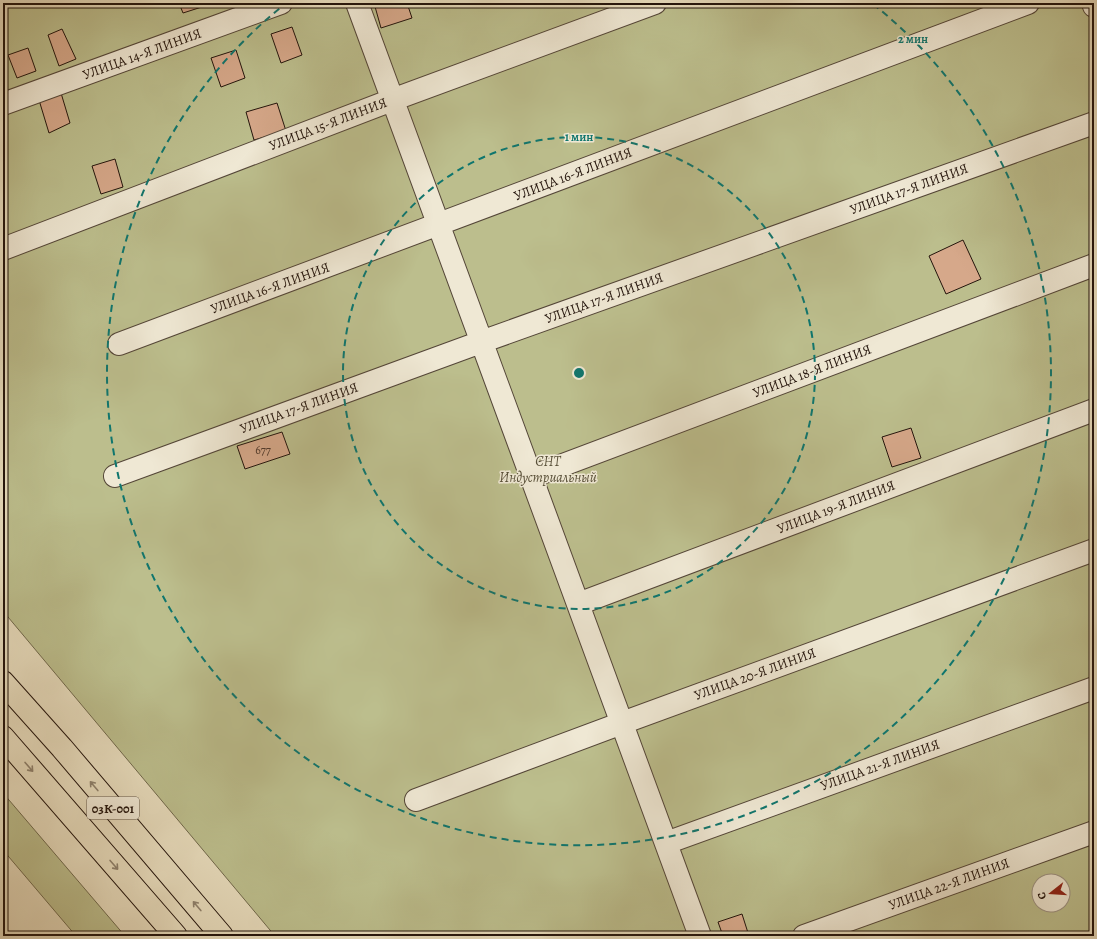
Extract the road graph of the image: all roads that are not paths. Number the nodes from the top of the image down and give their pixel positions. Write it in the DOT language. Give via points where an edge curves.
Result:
graph roads {
  1 [pos="281,3"];
  2 [pos="357,3"];
  3 [pos="655,3"];
  4 [pos="1028,3"];
  5 [pos="1093,3"];
  6 [pos="1094,6"];
  7 [pos="392,100"];
  8 [pos="3,104"];
  9 [pos="1094,123"];
  10 [pos="438,225"];
  11 [pos="3,249"];
  12 [pos="1094,265"];
  13 [pos="481,342"];
  14 [pos="119,344"];
  15 [pos="1094,410"];
  16 [pos="115,476"];
  17 [pos="531,477"];
  18 [pos="1094,550"];
  19 [pos="578,604"];
  20 [pos="3,682"];
  21 [pos="1094,688"];
  22 [pos="622,723"];
  23 [pos="3,737"];
  24 [pos="416,800"];
  25 [pos="1094,832"];
  26 [pos="666,843"];
  27 [pos="176,936"];
  28 [pos="222,936"];
  29 [pos="700,936"];
  30 [pos="804,936"];
  1 -- 8 [label="street, УЛИЦА 14-Я ЛИНИЯ"];
  2 -- 7 [label="street"];
  3 -- 7 [label="street, УЛИЦА 15-Я ЛИНИЯ"];
  4 -- 10 [label="street, УЛИЦА 16-Я ЛИНИЯ"];
  5 -- 6 [label="street"];
  7 -- 10 [label="street"];
  7 -- 11 [label="street, УЛИЦА 15-Я ЛИНИЯ"];
  9 -- 13 [label="street, УЛИЦА 17-Я ЛИНИЯ"];
  10 -- 13 [label="street"];
  10 -- 14 [label="street, УЛИЦА 16-Я ЛИНИЯ"];
  12 -- 17 [label="street, УЛИЦА 18-Я ЛИНИЯ"];
  13 -- 16 [label="street, УЛИЦА 17-Я ЛИНИЯ"];
  13 -- 17 [label="street"];
  15 -- 19 [label="street, УЛИЦА 19-Я ЛИНИЯ"];
  17 -- 19 [label="street"];
  18 -- 22 [label="street, УЛИЦА 20-Я ЛИНИЯ"];
  19 -- 22 [label="street"];
  28 -- 20 [label="main road, 03К-001, one-way"];
  21 -- 26 [label="street, УЛИЦА 21-Я ЛИНИЯ"];
  22 -- 24 [label="street, УЛИЦА 20-Я ЛИНИЯ"];
  22 -- 26 [label="street"];
  23 -- 27 [label="main road, 03К-001, one-way"];
  25 -- 30 [label="street, УЛИЦА 22-Я ЛИНИЯ"];
  26 -- 29 [label="street"];
}
